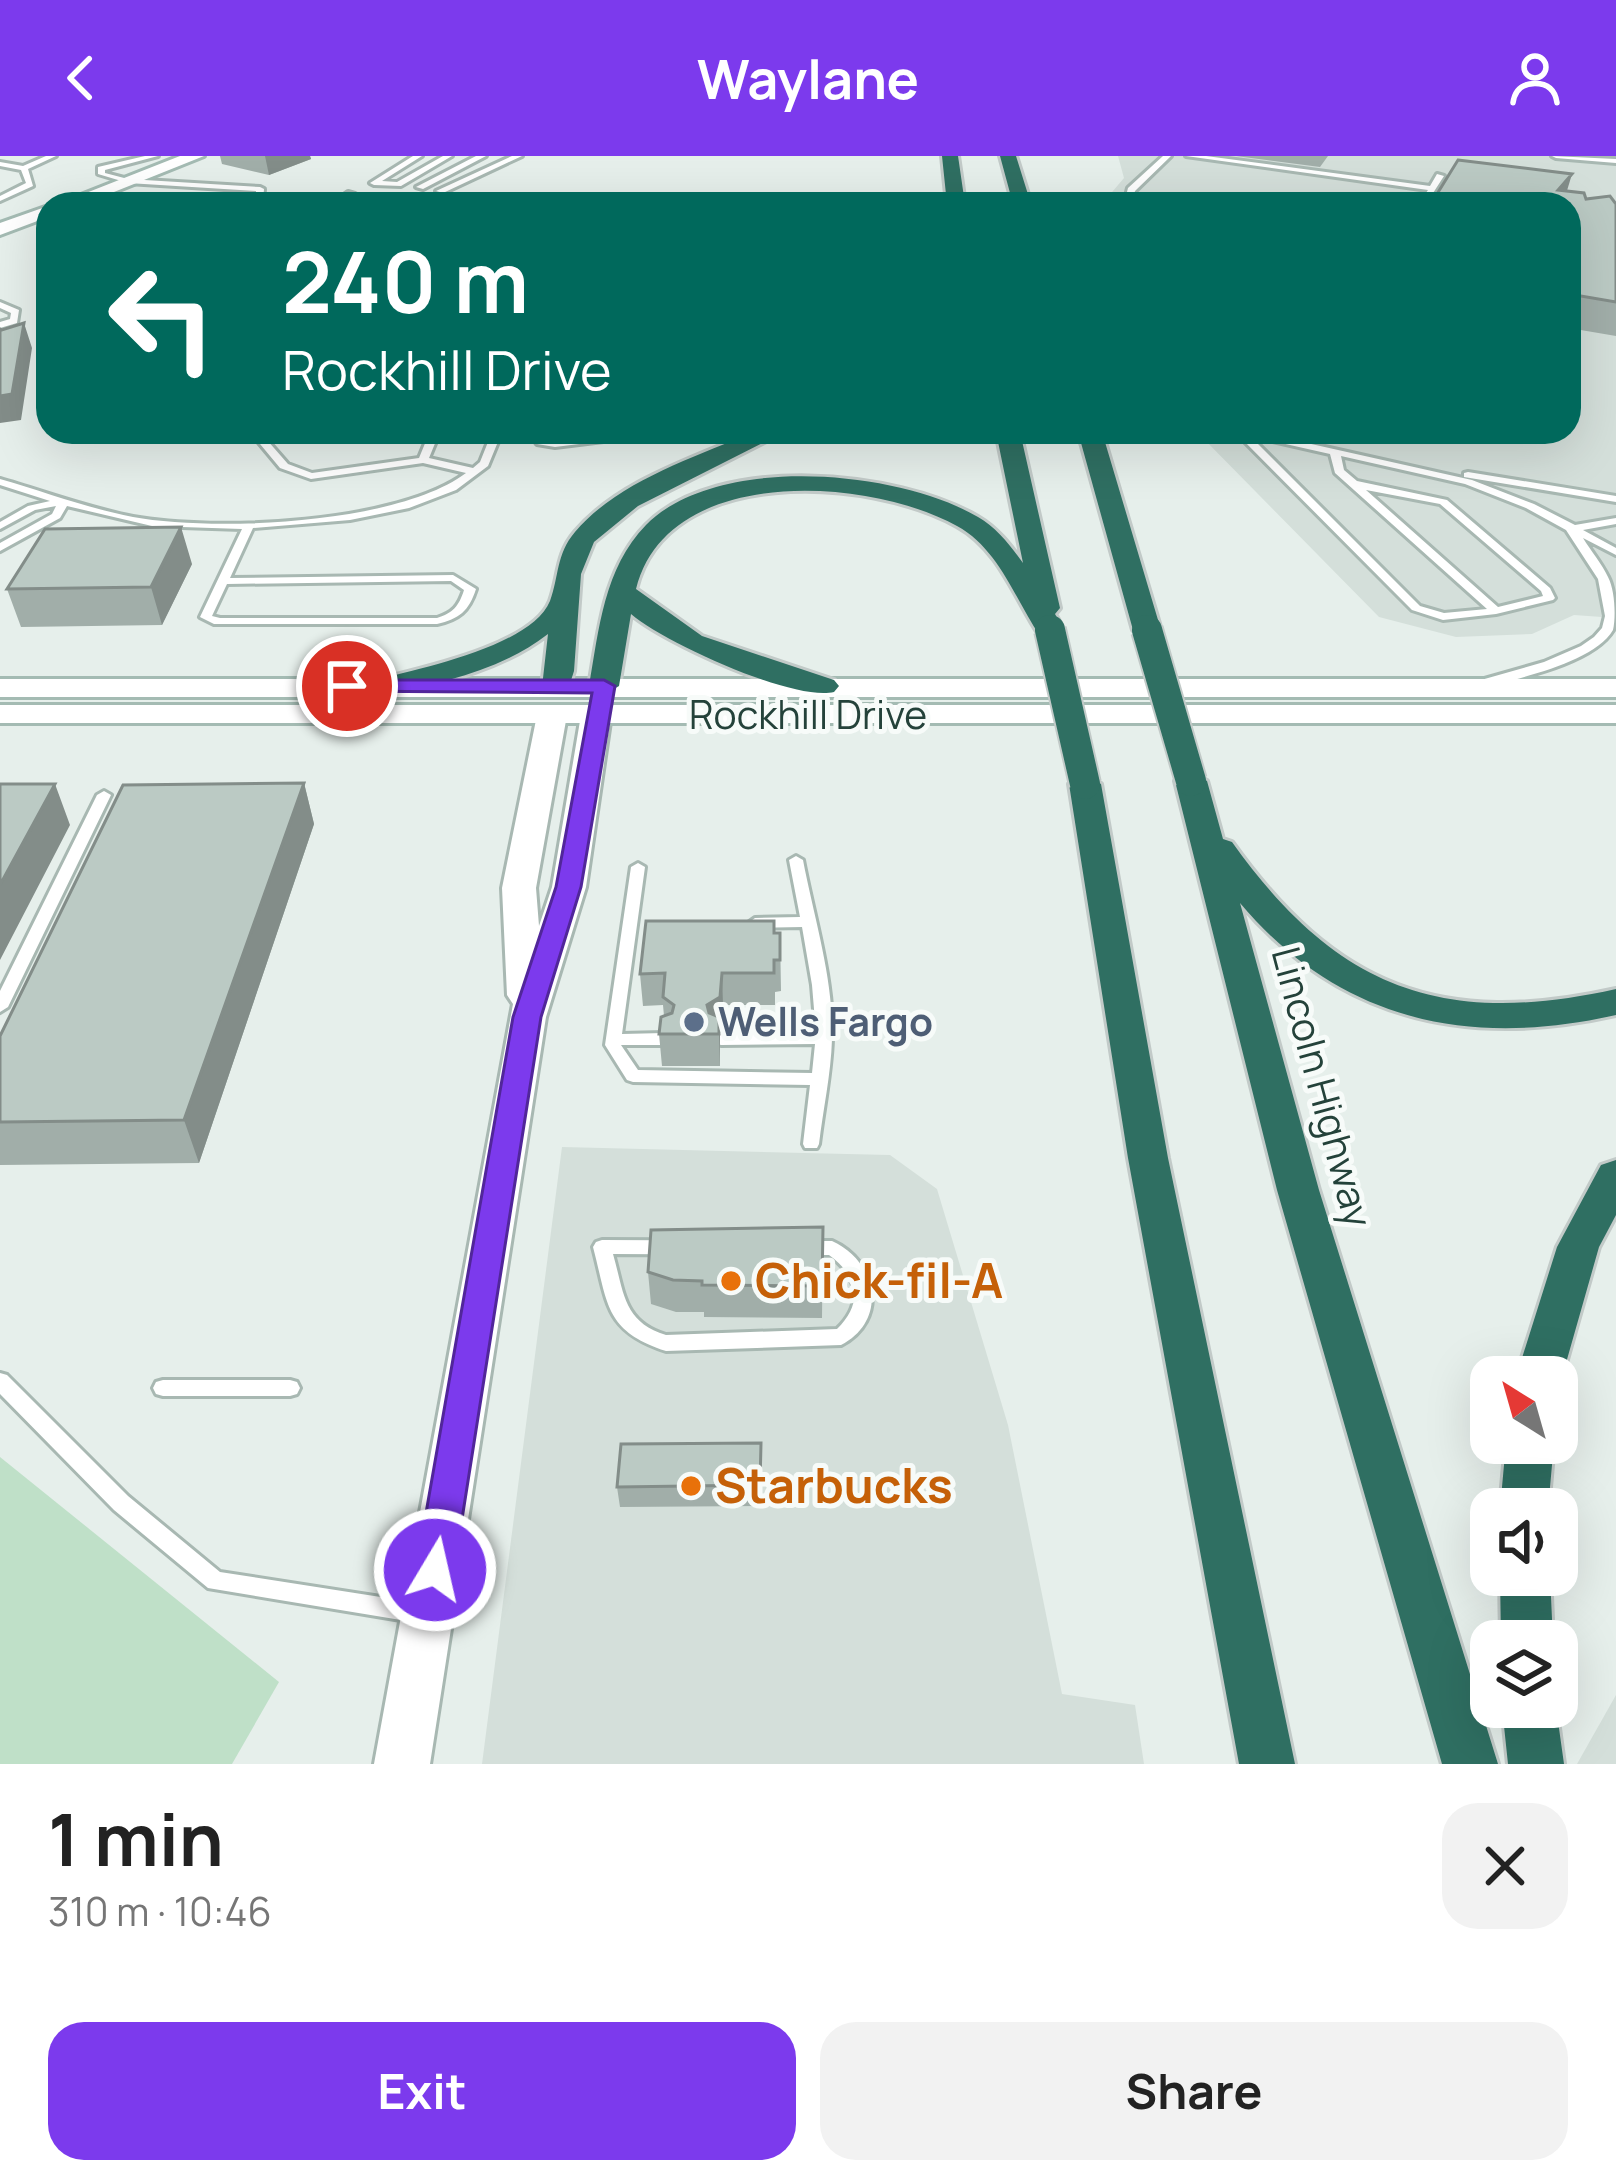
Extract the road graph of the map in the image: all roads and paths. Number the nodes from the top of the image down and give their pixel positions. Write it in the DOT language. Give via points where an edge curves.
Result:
graph roads {
  1 [pos="52,156"];
  2 [pos="154,156"];
  3 [pos="196,156"];
  4 [pos="418,156"];
  5 [pos="448,156"];
  6 [pos="482,156"];
  7 [pos="518,156"];
  8 [pos="950,156"];
  9 [pos="1008,156"];
  10 [pos="1167,156"];
  11 [pos="1190,156"];
  12 [pos="1556,156"];
  13 [pos="1616,161"];
  14 [pos="0,164"];
  15 [pos="24,168"];
  16 [pos="1440,176"];
  17 [pos="128,181"];
  18 [pos="420,187"];
  19 [pos="1432,188"];
  20 [pos="440,190"];
  21 [pos="99,192"];
  22 [pos="260,192"];
  23 [pos="954,192"];
  24 [pos="1018,192"];
  25 [pos="1131,192"];
  26 [pos="1430,192"];
  27 [pos="0,199"];
  28 [pos="36,215"];
  29 [pos="4,225"];
  30 [pos="0,304"];
  31 [pos="14,321"];
  32 [pos="0,325"];
  33 [pos="12,334"];
  34 [pos="265,444"];
  35 [pos="430,444"];
  36 [pos="494,444"];
  37 [pos="747,444"];
  38 [pos="1011,444"];
  39 [pos="1093,444"];
  40 [pos="1254,444"];
  41 [pos="1295,444"];
  42 [pos="1335,453"];
  43 [pos="423,460"];
  44 [pos="1418,470"];
  45 [pos="477,472"];
  46 [pos="0,482"];
  47 [pos="1354,484"];
  48 [pos="1616,499"];
  49 [pos="64,501"];
  50 [pos="1616,521"];
  51 [pos="0,526"];
  52 [pos="248,527"];
  53 [pos="1570,529"];
  54 [pos="0,548"];
  55 [pos="1616,552"];
  56 [pos="1602,574"];
  57 [pos="223,580"];
  58 [pos="624,592"];
  59 [pos="1616,603"];
  60 [pos="564,605"];
  61 [pos="1496,610"];
  62 [pos="1050,630"];
  63 [pos="386,686"];
  64 [pos="824,686"];
  65 [pos="1474,687"];
  66 [pos="0,688"];
  67 [pos="1616,688"];
  68 [pos="555,701"];
  69 [pos="600,701"];
  70 [pos="0,714"];
  71 [pos="1616,714"];
  72 [pos="104,795"];
  73 [pos="1196,798"];
  74 [pos="796,860"];
  75 [pos="638,867"];
  76 [pos="808,922"];
  77 [pos="742,923"];
  78 [pos="632,926"];
  79 [pos="654,926"];
  80 [pos="1616,1002"];
  81 [pos="0,1007"];
  82 [pos="527,1017"];
  83 [pos="824,1037"];
  84 [pos="664,1039"];
  85 [pos="721,1039"];
  86 [pos="614,1040"];
  87 [pos="819,1079"];
  88 [pos="812,1144"];
  89 [pos="1616,1176"];
  90 [pos="602,1247"];
  91 [pos="1545,1356"];
  92 [pos="0,1381"];
  93 [pos="163,1388"];
  94 [pos="290,1388"];
  95 [pos="428,1614"];
  96 [pos="1532,1728"];
  97 [pos="402,1764"];
  98 [pos="1267,1764"];
  99 [pos="1470,1764"];
  100 [pos="1536,1764"];
  1 -- 15 [label="lane"];
  2 -- 17 [label="lane" via="101,169"];
  3 -- 17 [label="main road"];
  4 -- 5 [label="lane" via="374,182 398,184"];
  6 -- 18 [label="lane"];
  7 -- 20 [label="lane"];
  8 -- 23 [label="highway"];
  9 -- 24 [label="highway"];
  10 -- 25 [label="lane"];
  11 -- 19 [label="lane"];
  12 -- 13 [label="lane"];
  14 -- 15 [label="lane"];
  15 -- 27 [label="lane" via="27,189"];
  16 -- 19 [label="lane"];
  17 -- 21 [label="main road"];
  17 -- 22 [label="lane"];
  19 -- 26 [label="lane"];
  28 -- 29 [label="main road"];
  30 -- 31 [label="lane" via="16,312"];
  31 -- 32 [label="lane"];
  31 -- 33 [label="lane"];
  34 -- 43 [label="lane" via="284,466 311,476"];
  35 -- 43 [label="lane"];
  36 -- 45 [label="lane"];
  37 -- 60 [label="highway" via="633,500 580,538"];
  38 -- 62 [label="highway"];
  39 -- 73 [label="highway, Lincoln Highway, bridge"];
  40 -- 61 [label="lane" via="1416,608 1442,617"];
  41 -- 42 [label="lane"];
  42 -- 44 [label="lane"];
  42 -- 47 [label="lane"];
  43 -- 45 [label="lane"];
  44 -- 48 [label="lane"];
  44 -- 53 [label="lane" via="1512,498"];
  45 -- 52 [label="lane" via="394,508"];
  46 -- 49 [label="lane"];
  47 -- 61 [label="lane"];
  47 -- 61 [label="lane" via="1444,502 1550,598"];
  49 -- 51 [label="lane"];
  49 -- 52 [label="lane" via="157,524"];
  49 -- 54 [label="lane" via="56,516"];
  50 -- 53 [label="lane"];
  52 -- 57 [label="lane"];
  53 -- 55 [label="lane"];
  53 -- 56 [label="lane"];
  56 -- 59 [label="lane"];
  56 -- 65 [label="lane" via="1612,609 1603,634 1568,657"];
  57 -- 57 [label="lane" via="206,617 218,622 437,621 464,609 470,589 453,578"];
  58 -- 62 [label="highway" via="631,561 673,516 771,485 842,484 911,498 970,523 1003,553"];
  58 -- 64 [label="highway" via="687,641"];
  58 -- 69 [label="highway"];
  60 -- 63 [label="highway" via="502,655"];
  60 -- 68 [label="highway"];
  62 -- 98 [label="highway, bridge"];
  63 -- 66 [label="main road, Rockhill Drive"];
  63 -- 68 [label="main road, Rockhill Drive"];
  64 -- 65 [label="main road, Rockhill Drive"];
  64 -- 69 [label="main road, Rockhill Drive"];
  65 -- 67 [label="main road, Rockhill Drive"];
  68 -- 69 [label="main road, Rockhill Drive"];
  68 -- 70 [label="main road, Rockhill Drive"];
  68 -- 82 [label="main road" via="519,888"];
  69 -- 71 [label="main road, Rockhill Drive"];
  69 -- 82 [label="main road" via="568,887"];
  72 -- 81 [label="lane"];
  73 -- 80 [label="highway" via="1240,884 1272,922 1340,972 1426,1011 1491,1022 1572,1016"];
  73 -- 99 [label="highway, Lincoln Highway" via="1298,1190"];
  74 -- 76 [label="lane"];
  75 -- 78 [label="lane"];
  76 -- 77 [label="lane"];
  76 -- 83 [label="lane"];
  78 -- 79 [label="lane"];
  78 -- 86 [label="lane"];
  82 -- 95 [label="main road"];
  83 -- 85 [label="lane"];
  83 -- 87 [label="lane"];
  84 -- 86 [label="lane"];
  86 -- 87 [label="lane" via="633,1076"];
  87 -- 88 [label="lane"];
  89 -- 91 [label="highway" via="1578,1247"];
  90 -- 90 [label="lane" via="626,1327 666,1343 842,1337 863,1308 862,1275 832,1248"];
  92 -- 95 [label="lane" via="121,1503 215,1581"];
  93 -- 94 [label="lane"];
  95 -- 97 [label="main road"];
  96 -- 100 [label="highway"];
}
